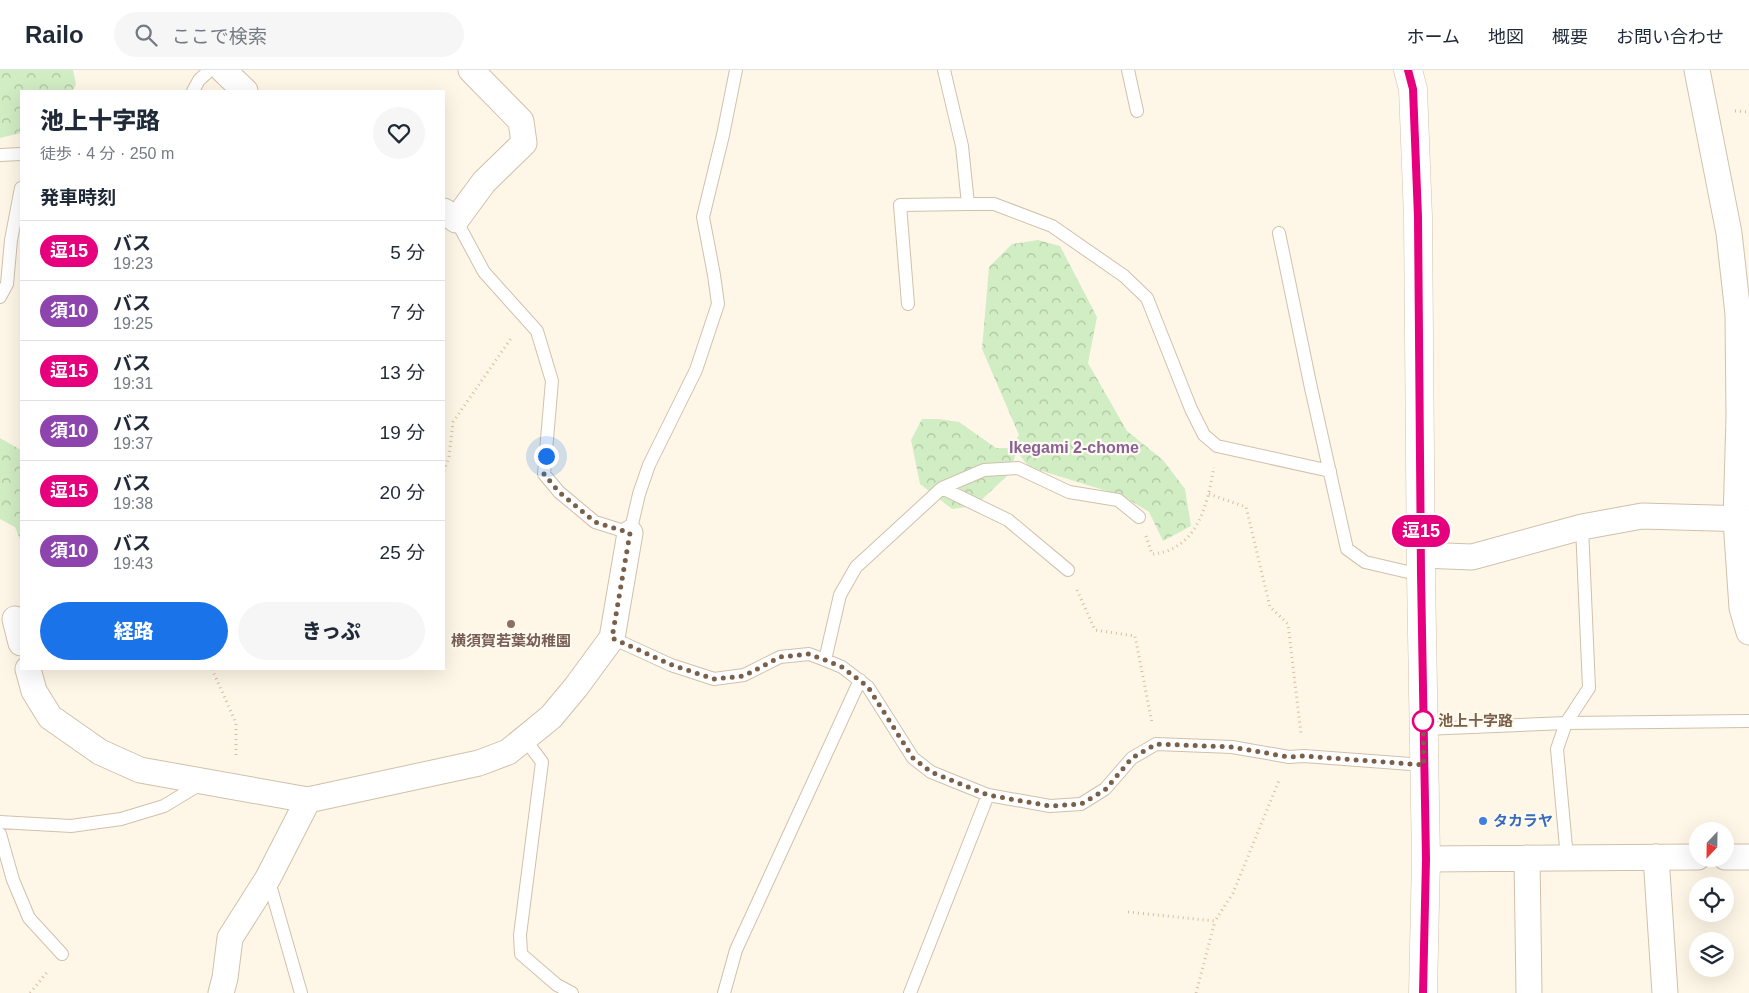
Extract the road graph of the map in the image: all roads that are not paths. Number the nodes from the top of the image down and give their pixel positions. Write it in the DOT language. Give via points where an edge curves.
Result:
graph roads {
  1 [pos="210,70"];
  2 [pos="223,70"];
  3 [pos="471,70"];
  4 [pos="736,70"];
  5 [pos="944,70"];
  6 [pos="1128,70"];
  7 [pos="1408,70"];
  8 [pos="1697,70"];
  9 [pos="194,90"];
  10 [pos="244,90"];
  11 [pos="1136,111"];
  12 [pos="20,154"];
  13 [pos="0,156"];
  14 [pos="20,193"];
  15 [pos="968,204"];
  16 [pos="450,215"];
  17 [pos="1280,233"];
  18 [pos="0,298"];
  19 [pos="908,304"];
  20 [pos="1330,471"];
  21 [pos="942,488"];
  22 [pos="1139,517"];
  23 [pos="1743,520"];
  24 [pos="1582,527"];
  25 [pos="630,533"];
  26 [pos="1421,565"];
  27 [pos="1068,570"];
  28 [pos="15,619"];
  29 [pos="1749,632"];
  30 [pos="612,638"];
  31 [pos="20,639"];
  32 [pos="825,660"];
  33 [pos="28,670"];
  34 [pos="860,680"];
  35 [pos="1749,721"];
  36 [pos="1566,723"];
  37 [pos="1424,729"];
  38 [pos="524,738"];
  39 [pos="1424,765"];
  40 [pos="204,781"];
  41 [pos="988,795"];
  42 [pos="308,800"];
  43 [pos="0,822"];
  44 [pos="0,834"];
  45 [pos="1656,857"];
  46 [pos="1689,857"];
  47 [pos="1734,857"];
  48 [pos="1749,857"];
  49 [pos="1527,858"];
  50 [pos="1567,858"];
  51 [pos="1426,859"];
  52 [pos="268,878"];
  53 [pos="62,954"];
  54 [pos="220,993"];
  55 [pos="301,993"];
  56 [pos="572,993"];
  57 [pos="724,993"];
  58 [pos="910,993"];
  59 [pos="1423,993"];
  60 [pos="1529,993"];
  61 [pos="1665,993"];
  1 -- 9 [label="lane"];
  2 -- 10 [label="street"];
  3 -- 16 [label="street" via="521,121 524,143"];
  4 -- 25 [label="lane" via="703,217 718,304 696,370 649,465"];
  5 -- 15 [label="lane" via="962,146"];
  6 -- 11 [label="lane"];
  7 -- 26 [label="street" via="1413,89 1418,217"];
  8 -- 23 [label="street" via="1729,233 1738,314"];
  12 -- 13 [label="lane"];
  14 -- 18 [label="lane" via="7,284"];
  15 -- 19 [label="lane" via="900,205"];
  15 -- 20 [label="lane" via="994,204 1052,226 1124,276 1146,298 1191,409 1204,435 1218,446"];
  16 -- 25 [label="lane" via="484,272 537,331 552,382 544,474 559,492 595,522"];
  17 -- 20 [label="lane"];
  20 -- 26 [label="lane" via="1347,549 1365,562"];
  21 -- 22 [label="lane" via="984,470 1018,468 1070,492 1118,500"];
  21 -- 27 [label="lane" via="1008,520"];
  21 -- 32 [label="lane" via="856,567 840,595"];
  23 -- 24 [label="street" via="1642,516"];
  23 -- 29 [label="street" via="1742,608"];
  24 -- 26 [label="street" via="1472,556"];
  24 -- 36 [label="lane" via="1589,688"];
  25 -- 30 [label="street"];
  26 -- 37 [label="street"];
  28 -- 31 [label="street"];
  30 -- 32 [label="lane" via="672,665 714,679 744,676 780,657 809,654"];
  30 -- 38 [label="street" via="551,716"];
  32 -- 34 [label="lane"];
  33 -- 40 [label="street" via="34,691 50,717 100,752 140,770"];
  34 -- 41 [label="lane" via="868,687 913,758 931,772"];
  34 -- 57 [label="lane" via="736,950"];
  35 -- 36 [label="lane"];
  36 -- 37 [label="lane"];
  36 -- 50 [label="lane" via="1557,749"];
  37 -- 39 [label="street"];
  38 -- 42 [label="street" via="508,752 479,763"];
  38 -- 56 [label="lane" via="542,762 520,935 521,954 557,986"];
  39 -- 41 [label="lane" via="1289,757 1232,747 1156,744 1132,758 1105,790 1081,804 1050,806"];
  39 -- 51 [label="street"];
  40 -- 42 [label="street"];
  40 -- 43 [label="lane" via="164,806 121,820 71,826"];
  41 -- 58 [label="lane"];
  42 -- 52 [label="street"];
  44 -- 53 [label="lane" via="13,880 29,918"];
  45 -- 46 [label="street"];
  45 -- 50 [label="street"];
  45 -- 61 [label="street"];
  47 -- 48 [label="street"];
  49 -- 50 [label="street"];
  49 -- 51 [label="street"];
  49 -- 60 [label="street"];
  51 -- 59 [label="street"];
  52 -- 54 [label="street" via="230,938"];
  52 -- 55 [label="lane"];
}
